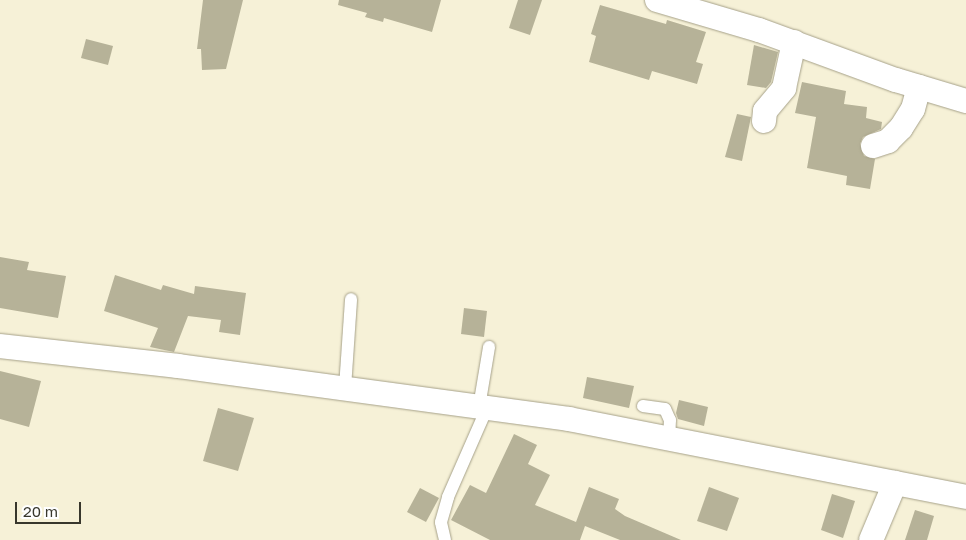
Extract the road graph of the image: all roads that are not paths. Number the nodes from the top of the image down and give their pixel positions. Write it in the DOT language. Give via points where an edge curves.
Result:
graph roads {
  1 [pos="657,0"];
  2 [pos="794,42"];
  3 [pos="919,87"];
  4 [pos="966,101"];
  5 [pos="764,121"];
  6 [pos="873,146"];
  7 [pos="351,299"];
  8 [pos="0,346"];
  9 [pos="489,347"];
  10 [pos="345,388"];
  11 [pos="643,406"];
  12 [pos="483,407"];
  13 [pos="669,438"];
  14 [pos="895,483"];
  15 [pos="966,497"];
  16 [pos="445,540"];
  17 [pos="871,540"];
  1 -- 2 [label="street"];
  2 -- 3 [label="street"];
  2 -- 5 [label="street" via="784,88 765,111"];
  3 -- 4 [label="street"];
  3 -- 6 [label="street" via="913,109 901,128 888,141"];
  7 -- 10 [label="lane"];
  8 -- 10 [label="street"];
  9 -- 12 [label="lane"];
  10 -- 12 [label="street"];
  11 -- 13 [label="lane" via="665,410 670,420"];
  12 -- 13 [label="street"];
  12 -- 16 [label="lane" via="448,497 441,522"];
  13 -- 14 [label="street"];
  14 -- 15 [label="street"];
  14 -- 17 [label="street"];
}
